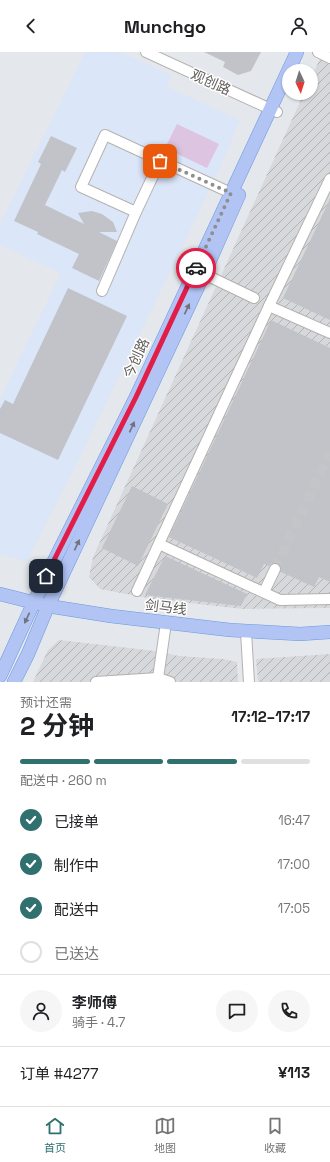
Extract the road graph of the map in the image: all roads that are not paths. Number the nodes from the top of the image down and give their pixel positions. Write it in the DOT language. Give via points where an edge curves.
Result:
graph roads {
  1 [pos="146,52"];
  2 [pos="297,52"];
  3 [pos="304,52"];
  4 [pos="318,52"];
  5 [pos="330,58"];
  6 [pos="298,64"];
  7 [pos="282,96"];
  8 [pos="273,110"];
  9 [pos="160,161"];
  10 [pos="330,179"];
  11 [pos="231,193"];
  12 [pos="136,212"];
  13 [pos="204,274"];
  14 [pos="102,291"];
  15 [pos="254,298"];
  16 [pos="269,306"];
  17 [pos="330,333"];
  18 [pos="159,544"];
  19 [pos="275,569"];
  20 [pos="137,591"];
  21 [pos="264,592"];
  22 [pos="0,594"];
  23 [pos="330,599"];
  24 [pos="34,602"];
  25 [pos="48,606"];
  26 [pos="166,623"];
  27 [pos="246,632"];
  28 [pos="330,632"];
  29 [pos="0,676"];
  30 [pos="158,678"];
  31 [pos="14,682"];
  32 [pos="96,682"];
  33 [pos="170,682"];
  34 [pos="249,682"];
  1 -- 8 [label="street, 观创路"];
  2 -- 8 [label="main road, 今创路"];
  3 -- 6 [label="main road"];
  4 -- 5 [label="street"];
  7 -- 8 [label="main road, 今创路"];
  8 -- 11 [label="main road, 今创路"];
  8 -- 13 [label="main road, 今创路"];
  9 -- 11 [label="street"];
  9 -- 12 [label="street"];
  9 -- 12 [label="street" via="105,135 81,187"];
  10 -- 16 [label="street"];
  11 -- 24 [label="main road, 今创路" via="136,397"];
  12 -- 14 [label="street"];
  13 -- 15 [label="street"];
  25 -- 13 [label="main road, 今创路, one-way"];
  16 -- 17 [label="street"];
  16 -- 18 [label="street"];
  18 -- 20 [label="street"];
  18 -- 21 [label="street"];
  19 -- 21 [label="street"];
  21 -- 23 [label="street" via="280,600"];
  22 -- 24 [label="main road, 剑马线"];
  24 -- 25 [label="main road, 剑马线"];
  24 -- 29 [label="main road, 今创路, one-way"];
  25 -- 26 [label="main road, 剑马线"];
  25 -- 31 [label="main road, 今创路"];
  26 -- 27 [label="main road, 剑马线"];
  26 -- 30 [label="street"];
  27 -- 28 [label="main road, 剑马线"];
  27 -- 34 [label="street"];
  30 -- 32 [label="street"];
  30 -- 33 [label="street"];
}
